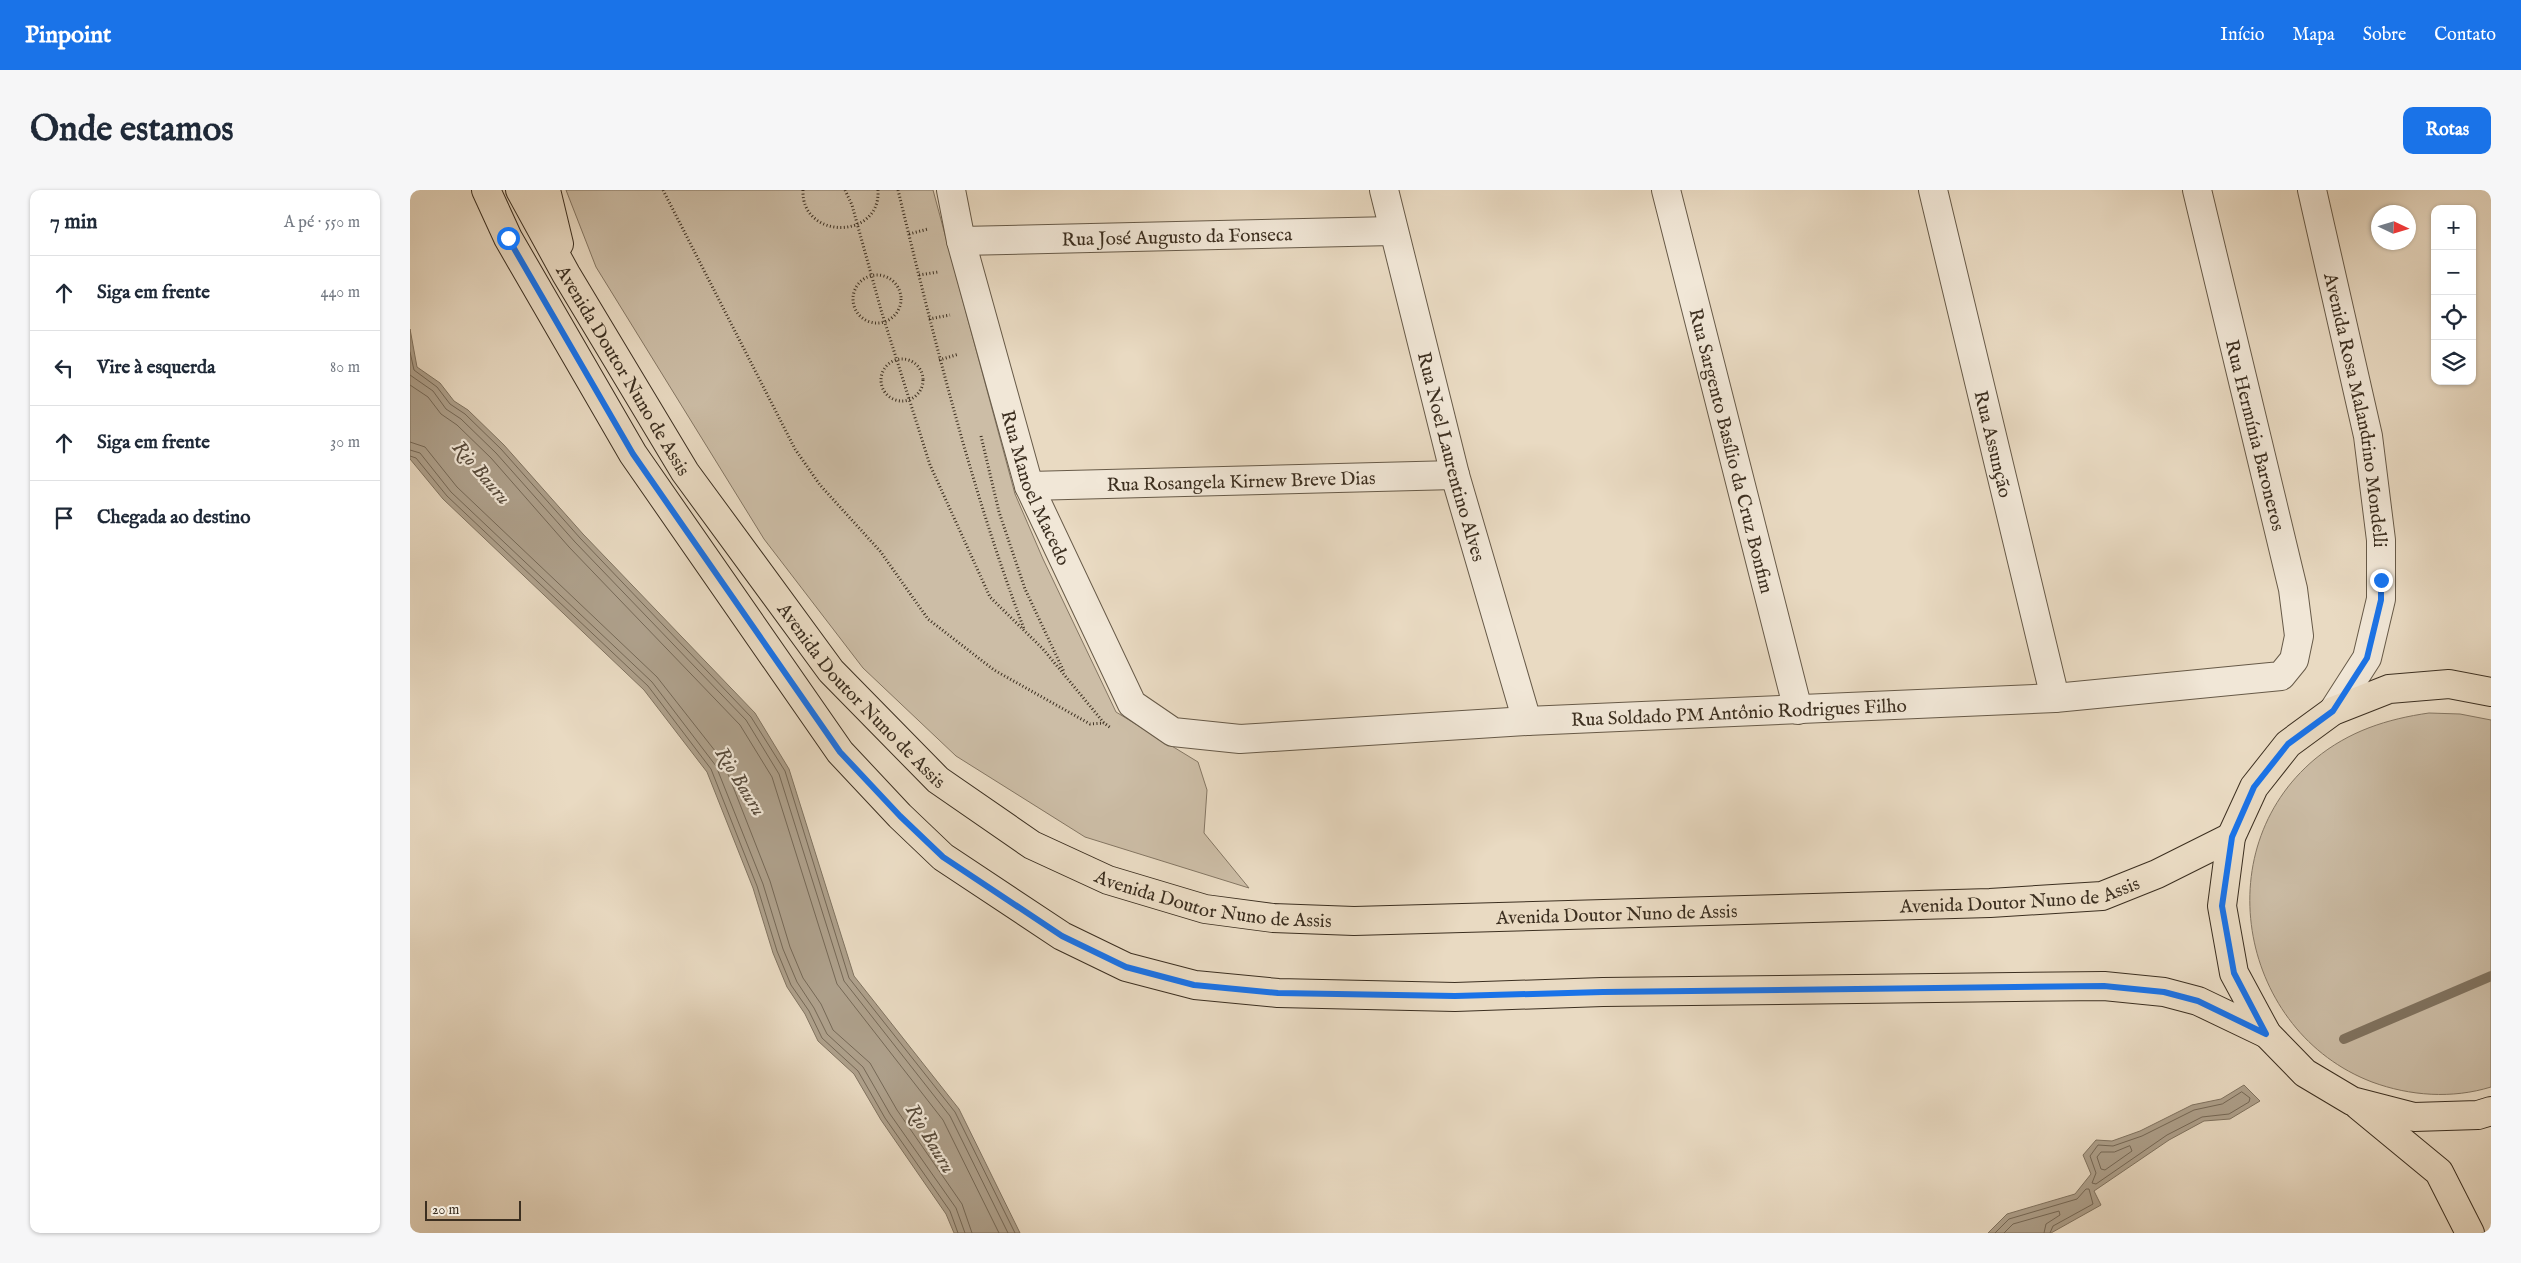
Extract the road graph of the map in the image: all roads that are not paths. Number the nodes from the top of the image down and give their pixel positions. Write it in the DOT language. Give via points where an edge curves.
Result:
graph roads {
  1 [pos="486,190"];
  2 [pos="520,190"];
  3 [pos="546,190"];
  4 [pos="952,190"];
  5 [pos="1384,190"];
  6 [pos="1666,190"];
  7 [pos="1933,190"];
  8 [pos="2197,190"];
  9 [pos="2312,190"];
  10 [pos="1393,232"];
  11 [pos="962,241"];
  12 [pos="566,274"];
  13 [pos="1455,475"];
  14 [pos="1029,486"];
  15 [pos="2281,676"];
  16 [pos="2491,692"];
  17 [pos="2055,698"];
  18 [pos="1798,710"];
  19 [pos="2333,711"];
  20 [pos="1527,721"];
  21 [pos="1197,736"];
  22 [pos="2232,837"];
  23 [pos="2266,1034"];
  24 [pos="2352,1101"];
  25 [pos="2491,1111"];
  26 [pos="2470,1233"];
  1 -- 23 [label="main road, Avenida Doutor Nuno de Assis" via="508,238 633,454 840,752 943,857 1062,936 1126,967 1194,985 1278,993 1455,996 2104,986 2164,992 2198,1001"];
  2 -- 12 [label="main road, Avenida Doutor Nuno de Assis"];
  3 -- 12 [label="main road"];
  4 -- 11 [label="street, Rua Manoel Macedo"];
  5 -- 10 [label="street, Rua Noel Laurentino Alves"];
  6 -- 18 [label="street, Rua Sargento Basílio da Cruz Bonfim"];
  7 -- 17 [label="street, Rua Assunção"];
  8 -- 15 [label="street, Rua Hermínia Baroneros" via="2293,589 2299,636 2294,660"];
  9 -- 19 [label="street, Avenida Rosa Malandrino Mondelli" via="2368,436 2381,540 2381,600 2367,658"];
  10 -- 11 [label="street, Rua José Augusto da Fonseca"];
  10 -- 13 [label="street, Rua Noel Laurentino Alves"];
  11 -- 14 [label="street, Rua Manoel Macedo"];
  12 -- 22 [label="main road, Avenida Doutor Nuno de Assis" via="685,472 830,671 938,780 1032,845 1108,880 1205,909 1273,918 1354,921 1990,902 2102,896 2157,874"];
  13 -- 14 [label="street, Rua Rosangela Kirnew Breve Dias"];
  13 -- 20 [label="street, Rua Noel Laurentino Alves"];
  14 -- 21 [label="street, Rua Manoel Macedo" via="1132,704 1173,732"];
  15 -- 17 [label="street, Rua Soldado PM Antônio Rodrigues Filho"];
  16 -- 19 [label="main road, Avenida Doutor Nuno de Assis" via="2449,684 2389,689"];
  17 -- 18 [label="street, Rua Soldado PM Antônio Rodrigues Filho"];
  18 -- 20 [label="street, Rua Soldado PM Antônio Rodrigues Filho"];
  19 -- 22 [label="main road, Avenida Doutor Nuno de Assis" via="2288,744 2254,787"];
  20 -- 21 [label="street, Rua Soldado PM Antônio Rodrigues Filho" via="1240,740"];
  22 -- 23 [label="main road, Avenida Doutor Nuno de Assis" via="2222,906 2234,973"];
  23 -- 24 [label="main road, Avenida Doutor Nuno de Assis" via="2305,1073"];
  24 -- 25 [label="main road, Avenida Doutor Nuno de Assis" via="2414,1117 2478,1115"];
  24 -- 26 [label="main road" via="2440,1172"];
}
